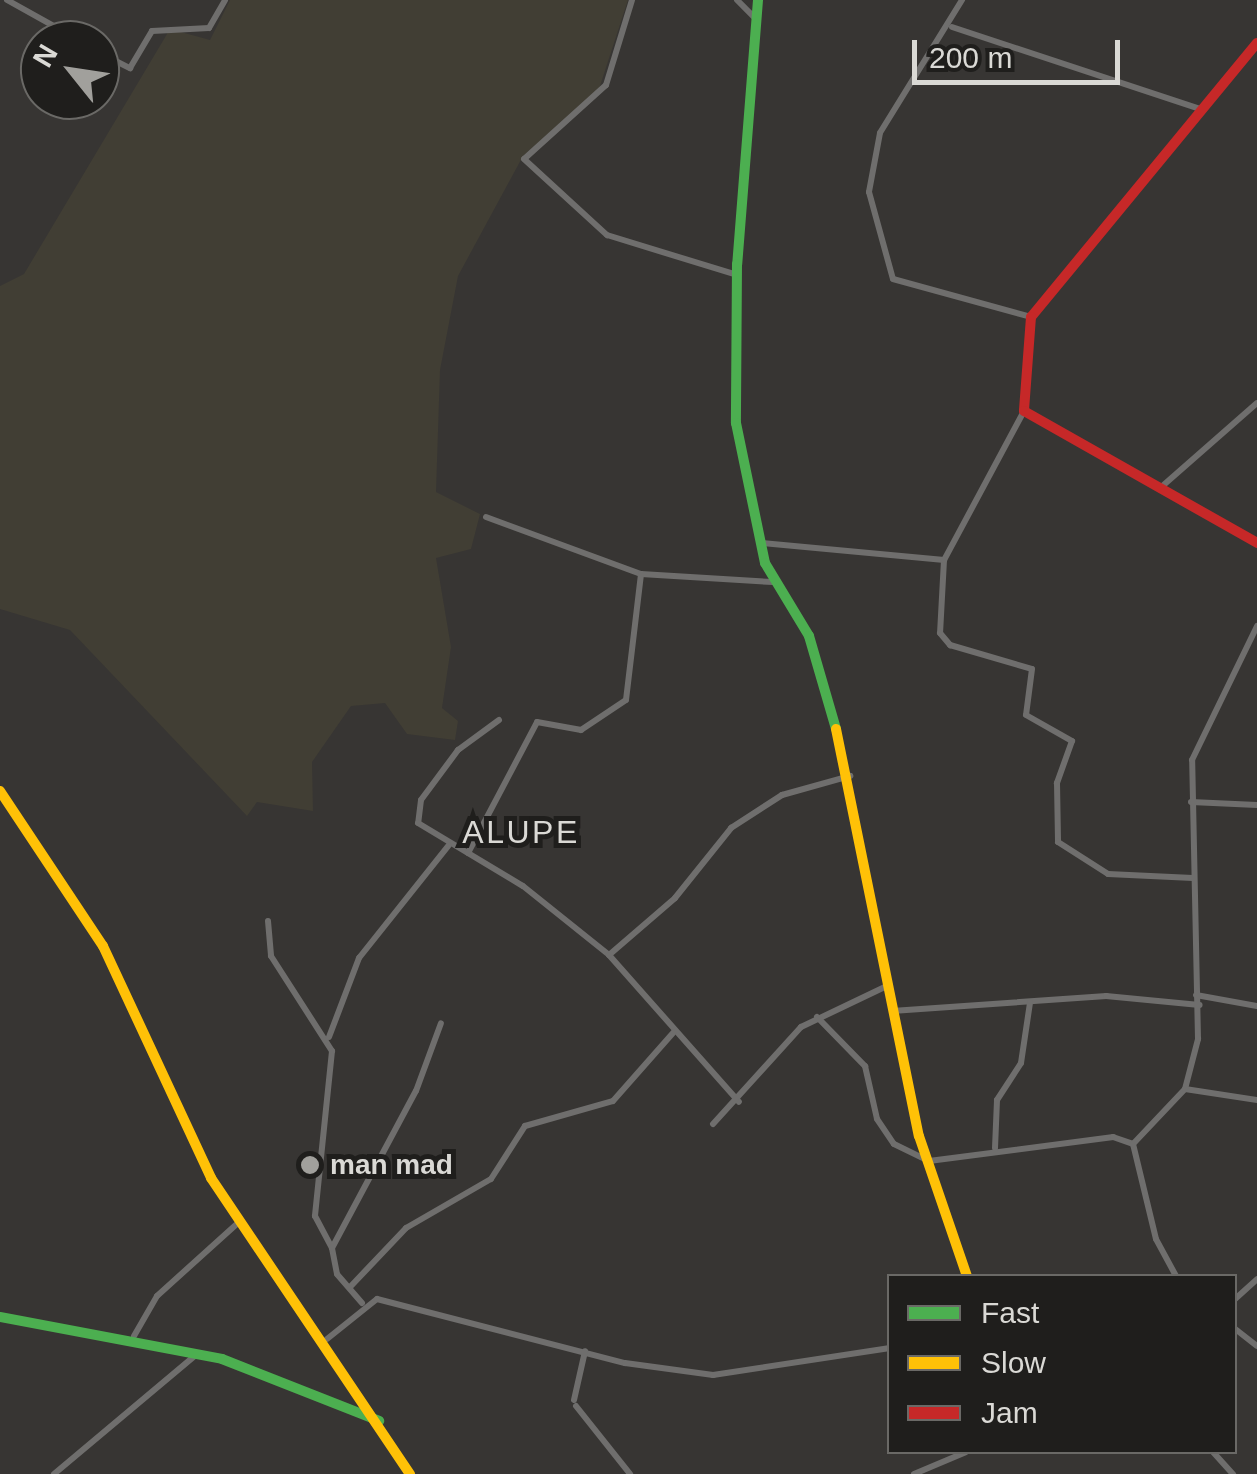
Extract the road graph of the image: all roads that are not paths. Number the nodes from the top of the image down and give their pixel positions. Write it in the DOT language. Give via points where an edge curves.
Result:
graph roads {
  1 [pos="6,0"];
  2 [pos="225,0"];
  3 [pos="632,0"];
  4 [pos="736,0"];
  5 [pos="758,0"];
  6 [pos="962,0"];
  7 [pos="42,20"];
  8 [pos="760,22"];
  9 [pos="952,26"];
  10 [pos="1257,43"];
  11 [pos="120,63"];
  12 [pos="1200,109"];
  13 [pos="737,275"];
  14 [pos="1030,317"];
  15 [pos="1257,402"];
  16 [pos="1024,411"];
  17 [pos="1158,490"];
  18 [pos="486,517"];
  19 [pos="759,542"];
  20 [pos="1257,543"];
  21 [pos="944,560"];
  22 [pos="641,574"];
  23 [pos="773,582"];
  24 [pos="1257,626"];
  25 [pos="499,720"];
  26 [pos="850,776"];
  27 [pos="0,792"];
  28 [pos="1190,802"];
  29 [pos="1257,805"];
  30 [pos="449,845"];
  31 [pos="468,854"];
  32 [pos="1194,878"];
  33 [pos="268,921"];
  34 [pos="609,955"];
  35 [pos="889,984"];
  36 [pos="1194,996"];
  37 [pos="1030,1003"];
  38 [pos="1257,1006"];
  39 [pos="891,1011"];
  40 [pos="817,1017"];
  41 [pos="441,1022"];
  42 [pos="674,1033"];
  43 [pos="329,1037"];
  44 [pos="1184,1089"];
  45 [pos="1257,1100"];
  46 [pos="739,1102"];
  47 [pos="712,1124"];
  48 [pos="1133,1144"];
  49 [pos="994,1148"];
  50 [pos="929,1161"];
  51 [pos="241,1220"];
  52 [pos="332,1248"];
  53 [pos="965,1274"];
  54 [pos="1175,1274"];
  55 [pos="1257,1279"];
  56 [pos="351,1286"];
  57 [pos="1237,1297"];
  58 [pos="362,1302"];
  59 [pos="0,1317"];
  60 [pos="1237,1330"];
  61 [pos="134,1336"];
  62 [pos="327,1339"];
  63 [pos="1257,1346"];
  64 [pos="887,1348"];
  65 [pos="585,1351"];
  66 [pos="198,1352"];
  67 [pos="600,1356"];
  68 [pos="588,1363"];
  69 [pos="379,1421"];
  70 [pos="961,1454"];
  71 [pos="1215,1454"];
  72 [pos="54,1474"];
  73 [pos="410,1474"];
  74 [pos="630,1474"];
  75 [pos="914,1474"];
  76 [pos="1233,1474"];
  1 -- 7 [label="street"];
  2 -- 11 [label="street" via="209,28 152,31 130,68"];
  3 -- 13 [label="street" via="606,84 524,159 606,234"];
  4 -- 8 [label="street"];
  5 -- 8 [label="street"];
  6 -- 9 [label="street"];
  8 -- 13 [label="street"];
  9 -- 12 [label="street"];
  9 -- 14 [label="street" via="872,152 868,192 888,272"];
  10 -- 12 [label="street"];
  12 -- 14 [label="street"];
  13 -- 19 [label="street" via="736,423"];
  14 -- 16 [label="street"];
  15 -- 17 [label="street"];
  16 -- 17 [label="street"];
  16 -- 21 [label="street"];
  17 -- 20 [label="street"];
  18 -- 22 [label="street"];
  19 -- 21 [label="street"];
  19 -- 23 [label="street"];
  21 -- 32 [label="street" via="944,640 1027,665 1026,714 1072,741 1057,784 1058,842 1108,874"];
  22 -- 23 [label="street"];
  22 -- 31 [label="street" via="626,700 581,730 537,722"];
  23 -- 26 [label="street" via="810,636"];
  24 -- 28 [label="street" via="1206,721"];
  25 -- 30 [label="street" via="458,750 421,800 418,823"];
  26 -- 34 [label="street" via="782,795 731,828 675,898"];
  26 -- 35 [label="street"];
  27 -- 51 [label="street" via="88,918 186,1132"];
  28 -- 29 [label="street"];
  28 -- 32 [label="street"];
  30 -- 31 [label="street"];
  30 -- 43 [label="street" via="359,958"];
  31 -- 34 [label="street"];
  32 -- 36 [label="street"];
  33 -- 43 [label="street" via="271,956"];
  34 -- 42 [label="street"];
  35 -- 39 [label="street"];
  35 -- 40 [label="street"];
  36 -- 37 [label="street"];
  36 -- 38 [label="street"];
  36 -- 44 [label="street" via="1200,1005"];
  37 -- 39 [label="street"];
  37 -- 49 [label="street" via="1021,1063 996,1100"];
  39 -- 50 [label="street"];
  40 -- 46 [label="street"];
  40 -- 50 [label="street" via="865,1066 877,1119 894,1144"];
  41 -- 52 [label="street" via="416,1091"];
  42 -- 46 [label="street"];
  42 -- 56 [label="street" via="613,1101 525,1126 491,1179 406,1228"];
  43 -- 52 [label="street" via="332,1089 314,1216"];
  44 -- 45 [label="street"];
  44 -- 48 [label="street"];
  46 -- 47 [label="street"];
  48 -- 49 [label="street" via="1112,1137"];
  48 -- 54 [label="street" via="1156,1239"];
  49 -- 50 [label="street"];
  50 -- 53 [label="street"];
  51 -- 61 [label="street" via="156,1296"];
  51 -- 62 [label="street"];
  52 -- 56 [label="street"];
  55 -- 57 [label="street"];
  56 -- 58 [label="street"];
  58 -- 62 [label="street"];
  58 -- 65 [label="street" via="432,1310"];
  59 -- 61 [label="street"];
  60 -- 63 [label="street"];
  61 -- 66 [label="street"];
  62 -- 69 [label="street"];
  64 -- 67 [label="street" via="826,1351 730,1376"];
  65 -- 67 [label="street"];
  65 -- 68 [label="street"];
  66 -- 69 [label="street"];
  66 -- 72 [label="street"];
  67 -- 68 [label="street"];
  68 -- 74 [label="street" via="575,1403"];
  69 -- 73 [label="street"];
  70 -- 75 [label="street"];
  71 -- 76 [label="street"];
}
